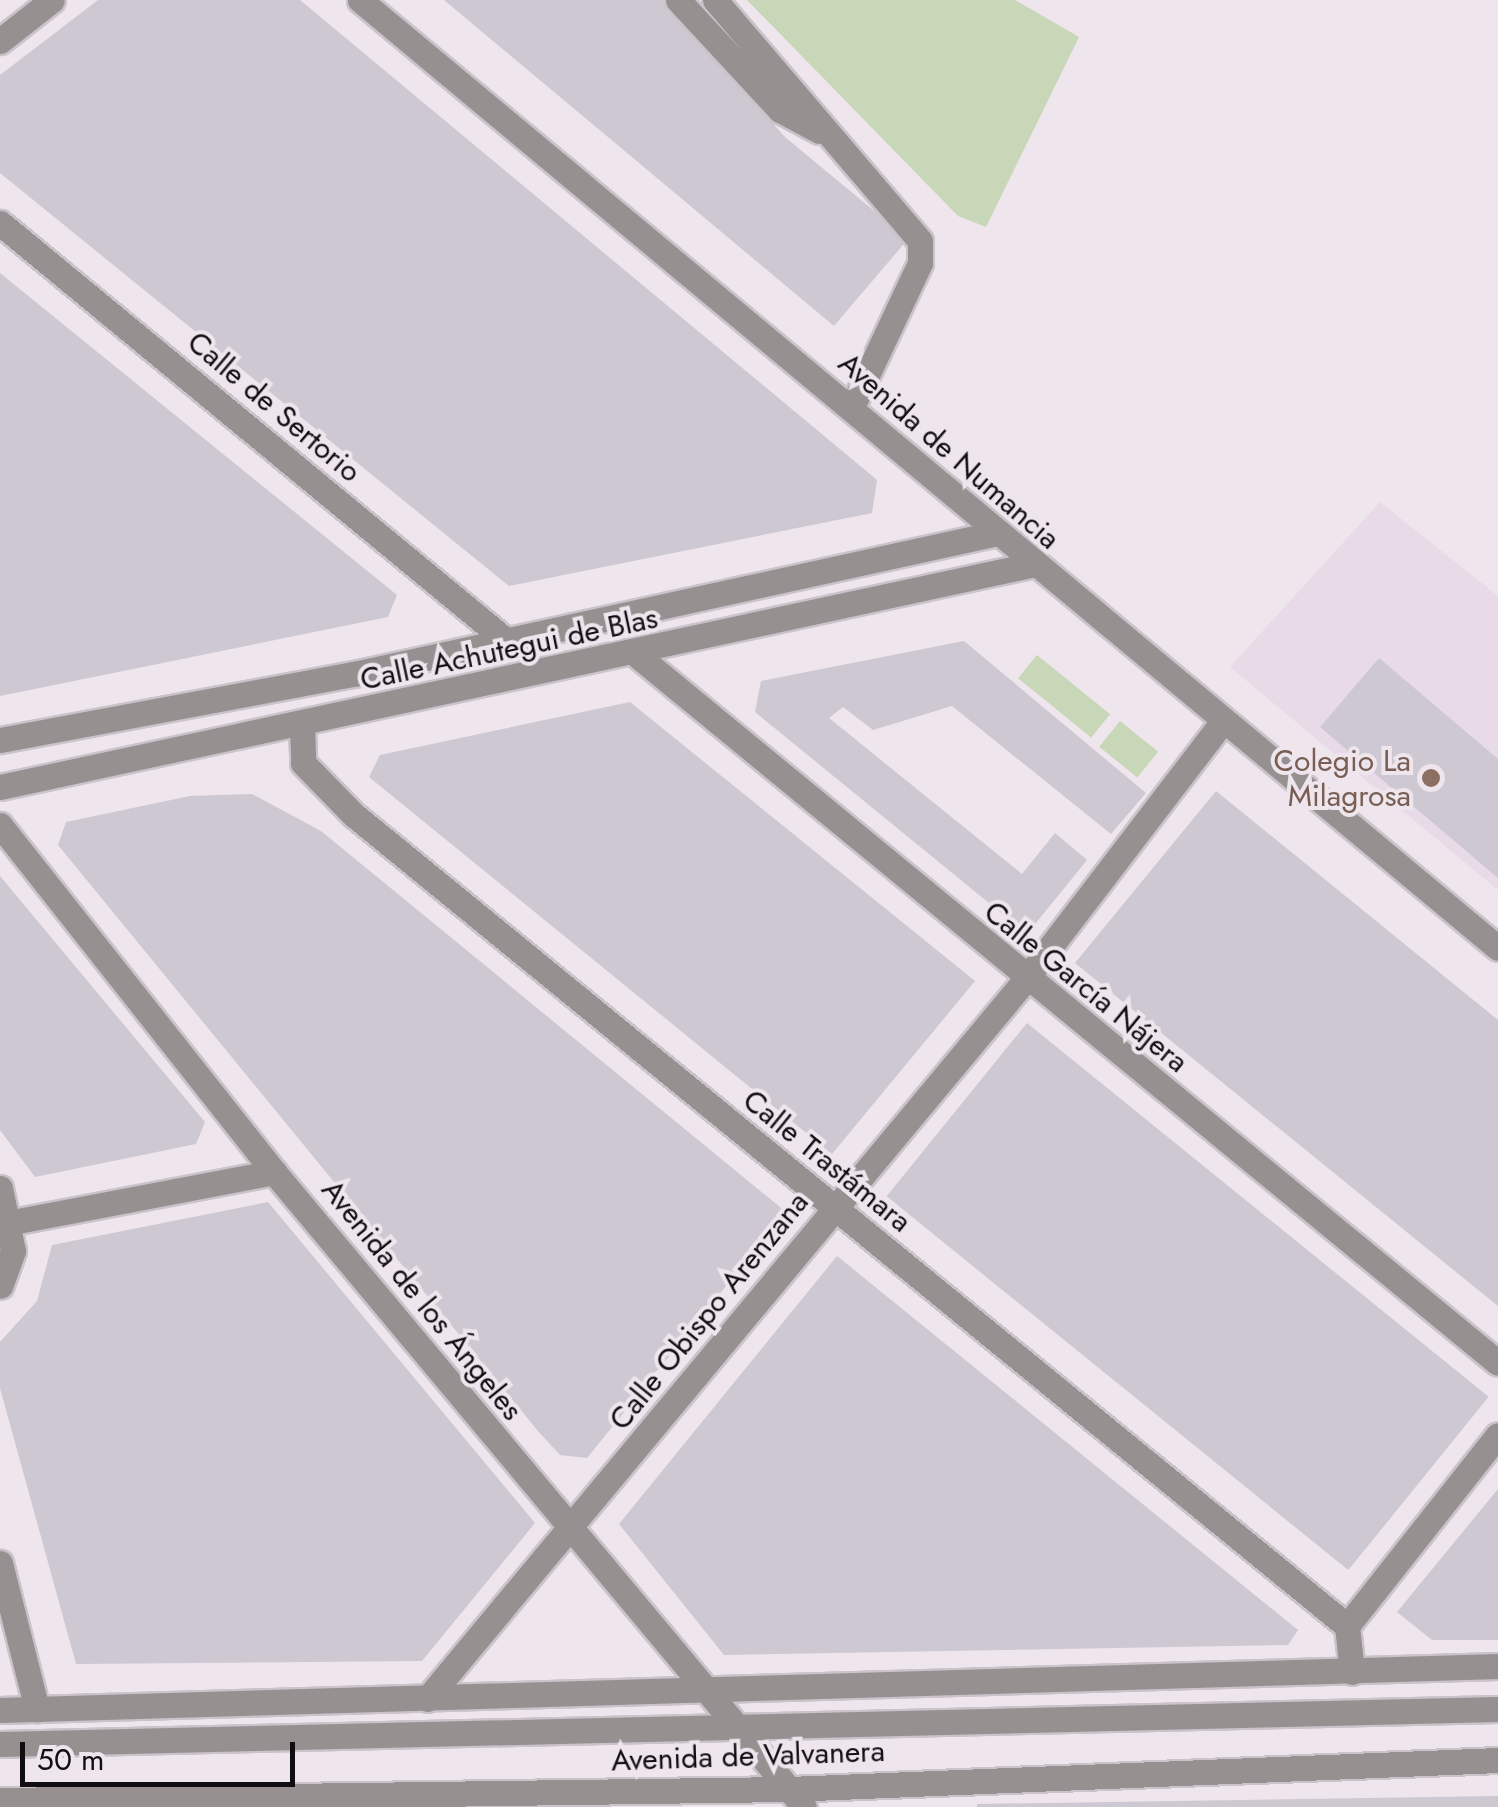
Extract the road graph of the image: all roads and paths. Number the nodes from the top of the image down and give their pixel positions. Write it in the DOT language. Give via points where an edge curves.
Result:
graph roads {
  1 [pos="52,0"];
  2 [pos="360,0"];
  3 [pos="678,0"];
  4 [pos="715,0"];
  5 [pos="0,40"];
  6 [pos="834,138"];
  7 [pos="0,223"];
  8 [pos="852,409"];
  9 [pos="993,534"];
  10 [pos="1030,565"];
  11 [pos="508,642"];
  12 [pos="638,656"];
  13 [pos="1221,724"];
  14 [pos="302,725"];
  15 [pos="0,740"];
  16 [pos="0,786"];
  17 [pos="0,826"];
  18 [pos="1498,948"];
  19 [pos="1025,980"];
  20 [pos="274,1172"];
  21 [pos="0,1188"];
  22 [pos="833,1208"];
  23 [pos="13,1222"];
  24 [pos="0,1286"];
  25 [pos="1498,1362"];
  26 [pos="1498,1435"];
  27 [pos="572,1534"];
  28 [pos="0,1563"];
  29 [pos="1347,1626"];
  30 [pos="1498,1666"];
  31 [pos="1352,1672"];
  32 [pos="706,1688"];
  33 [pos="427,1699"];
  34 [pos="37,1708"];
  35 [pos="1498,1709"];
  36 [pos="0,1710"];
  37 [pos="742,1731"];
  38 [pos="0,1744"];
  39 [pos="1498,1760"];
  40 [pos="797,1798"];
  41 [pos="0,1800"];
  42 [pos="432,1802"];
  1 -- 5 [label="street"];
  2 -- 8 [label="street, Avenida de Numancia"];
  3 -- 6 [label="street" via="780,110"];
  4 -- 6 [label="street"];
  6 -- 8 [label="street" via="920,240 920,263"];
  7 -- 11 [label="street, Calle de Sertorio"];
  8 -- 9 [label="street, Avenida de Numancia"];
  9 -- 10 [label="street, Avenida de Numancia"];
  9 -- 11 [label="street, Calle Achutegui de Blas"];
  10 -- 12 [label="street, Calle Achutegui de Blas"];
  10 -- 13 [label="street, Avenida de Numancia"];
  11 -- 15 [label="street, Calle Achutegui de Blas"];
  12 -- 14 [label="street, Calle Achutegui de Blas"];
  12 -- 19 [label="street, Calle García Nájera"];
  13 -- 18 [label="street, Avenida de Numancia"];
  13 -- 19 [label="street, Calle Obispo Arenzana"];
  14 -- 16 [label="street, Calle Achutegui de Blas"];
  14 -- 22 [label="street, Calle Trastámara" via="304,763 354,815"];
  17 -- 20 [label="street, Avenida de los Ángeles"];
  19 -- 22 [label="street, Calle Obispo Arenzana"];
  19 -- 25 [label="street, Calle García Nájera"];
  20 -- 23 [label="street"];
  20 -- 27 [label="street, Avenida de los Ángeles"];
  21 -- 23 [label="street"];
  22 -- 27 [label="street, Calle Obispo Arenzana"];
  22 -- 29 [label="street, Calle Trastámara"];
  23 -- 24 [label="street"];
  26 -- 29 [label="street"];
  27 -- 32 [label="street, Avenida de los Ángeles"];
  27 -- 33 [label="street, Calle Obispo Arenzana"];
  28 -- 34 [label="street"];
  29 -- 31 [label="street"];
  30 -- 31 [label="street"];
  31 -- 32 [label="street"];
  32 -- 33 [label="street"];
  32 -- 37 [label="street, Avenida de los Ángeles"];
  33 -- 34 [label="street"];
  34 -- 36 [label="street"];
  35 -- 37 [label="street, Avenida de Valvanera"];
  37 -- 38 [label="street, Avenida de Valvanera"];
  37 -- 40 [label="street, Avenida de los Ángeles"];
  39 -- 40 [label="street, Avenida de Valvanera"];
  40 -- 42 [label="street, Avenida de Valvanera"];
  41 -- 42 [label="street, Avenida de Valvanera"];
}
